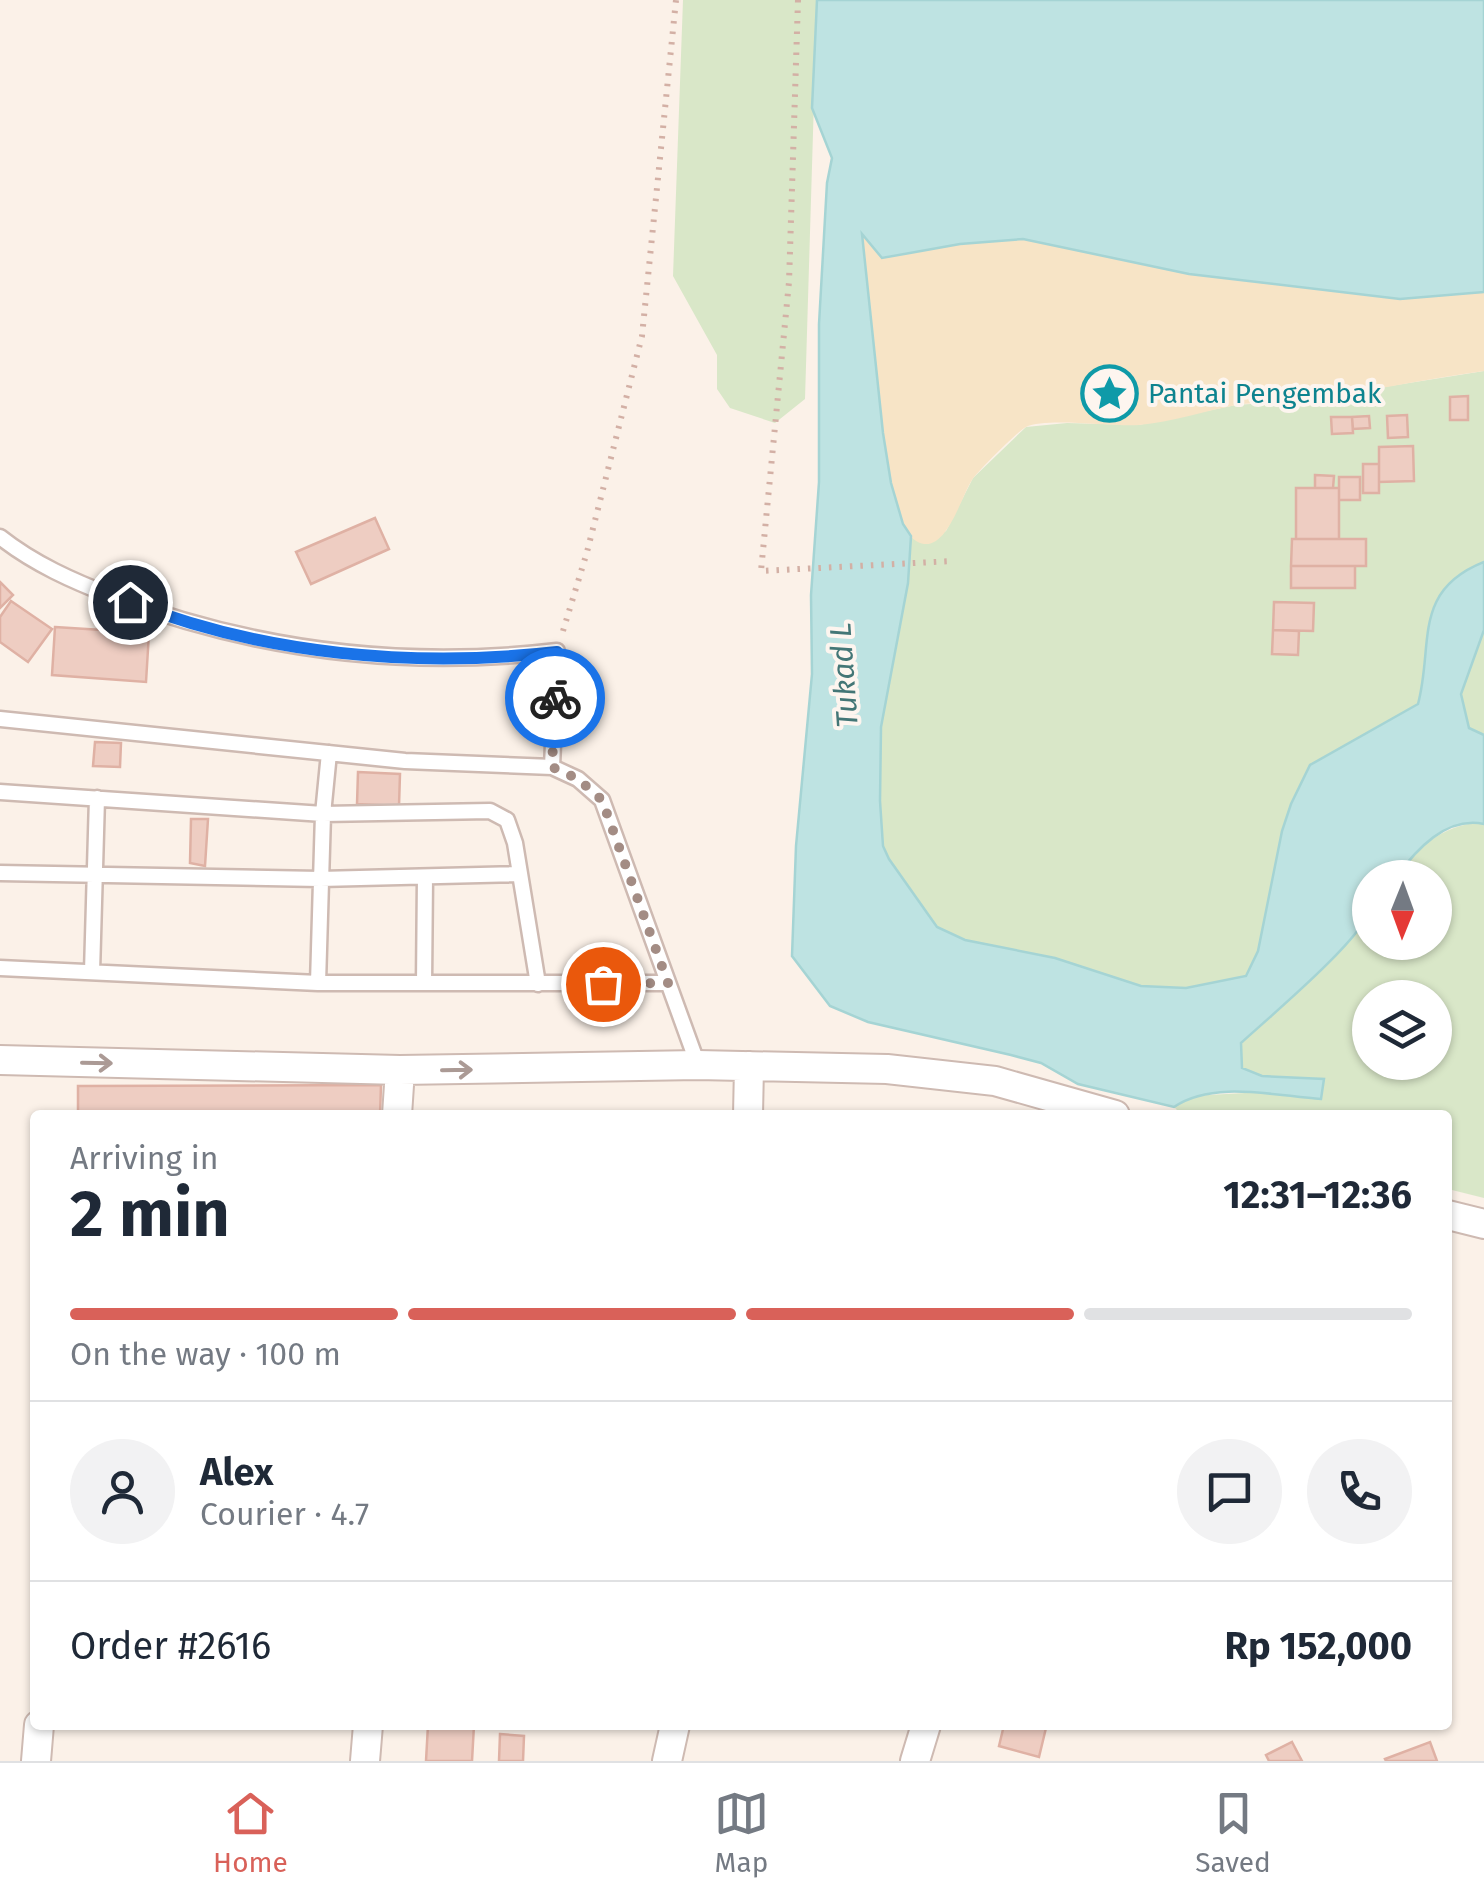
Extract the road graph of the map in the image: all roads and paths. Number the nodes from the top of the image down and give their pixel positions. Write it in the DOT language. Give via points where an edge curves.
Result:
graph roads {
  1 [pos="676,0"];
  2 [pos="798,0"];
  3 [pos="0,536"];
  4 [pos="953,561"];
  5 [pos="557,652"];
  6 [pos="0,720"];
  7 [pos="330,753"];
  8 [pos="552,767"];
  9 [pos="0,792"];
  10 [pos="98,798"];
  11 [pos="323,814"];
  12 [pos="0,872"];
  13 [pos="94,874"];
  14 [pos="520,874"];
  15 [pos="425,877"];
  16 [pos="320,879"];
  17 [pos="0,968"];
  18 [pos="92,972"];
  19 [pos="318,982"];
  20 [pos="668,983"];
  21 [pos="424,984"];
  22 [pos="538,984"];
  23 [pos="0,1060"];
  24 [pos="698,1065"];
  25 [pos="749,1066"];
  26 [pos="400,1070"];
  27 [pos="397,1110"];
  28 [pos="748,1110"];
  29 [pos="1097,1110"];
  30 [pos="1452,1216"];
  31 [pos="1484,1224"];
  32 [pos="39,1730"];
  33 [pos="368,1730"];
  34 [pos="674,1730"];
  35 [pos="925,1730"];
  36 [pos="36,1761"];
  37 [pos="365,1761"];
  38 [pos="667,1761"];
  39 [pos="916,1761"];
  1 -- 5 [label="path" via="642,336"];
  2 -- 4 [label="path" via="789,282 761,571"];
  3 -- 5 [label="lane" via="76,582 156,613 284,647 368,656"];
  5 -- 8 [label="lane"];
  6 -- 7 [label="lane"];
  7 -- 8 [label="lane"];
  7 -- 11 [label="lane"];
  8 -- 20 [label="lane" via="602,800"];
  9 -- 10 [label="lane"];
  10 -- 11 [label="lane"];
  10 -- 13 [label="lane"];
  11 -- 14 [label="lane" via="490,812 507,820"];
  11 -- 16 [label="lane"];
  12 -- 13 [label="lane"];
  13 -- 16 [label="lane"];
  13 -- 18 [label="lane"];
  14 -- 15 [label="lane"];
  14 -- 22 [label="lane"];
  15 -- 16 [label="lane"];
  15 -- 21 [label="lane"];
  16 -- 19 [label="lane"];
  17 -- 18 [label="lane"];
  18 -- 19 [label="lane"];
  19 -- 21 [label="lane"];
  20 -- 22 [label="lane"];
  20 -- 24 [label="lane"];
  21 -- 22 [label="lane"];
  23 -- 26 [label="street, one-way"];
  24 -- 25 [label="street"];
  26 -- 24 [label="street, one-way"];
  25 -- 28 [label="street"];
  25 -- 29 [label="street" via="995,1081"];
  26 -- 27 [label="street"];
  30 -- 31 [label="street"];
  32 -- 36 [label="street"];
  33 -- 37 [label="street"];
  34 -- 38 [label="street"];
  35 -- 39 [label="street"];
}
